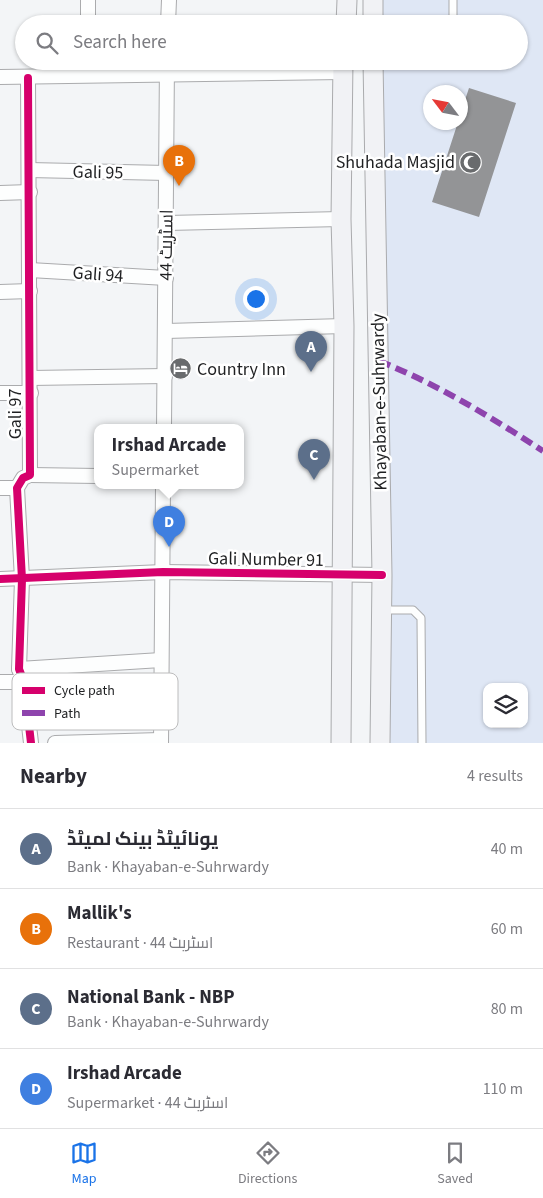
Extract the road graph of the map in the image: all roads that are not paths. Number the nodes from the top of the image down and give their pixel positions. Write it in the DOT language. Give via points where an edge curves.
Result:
graph roads {
  1 [pos="88,0"];
  2 [pos="169,0"];
  3 [pos="347,0"];
  4 [pos="373,0"];
  5 [pos="453,0"];
  6 [pos="88,15"];
  7 [pos="168,15"];
  8 [pos="346,15"];
  9 [pos="373,15"];
  10 [pos="454,15"];
  11 [pos="76,70"];
  12 [pos="108,70"];
  13 [pos="167,70"];
  14 [pos="284,70"];
  15 [pos="343,70"];
  16 [pos="373,70"];
  17 [pos="167,76"];
  18 [pos="0,77"];
  19 [pos="28,78"];
  20 [pos="30,170"];
  21 [pos="167,174"];
  22 [pos="30,192"];
  23 [pos="0,193"];
  24 [pos="341,219"];
  25 [pos="167,223"];
  26 [pos="30,270"];
  27 [pos="166,278"];
  28 [pos="30,291"];
  29 [pos="0,292"];
  30 [pos="344,326"];
  31 [pos="166,331"];
  32 [pos="165,376"];
  33 [pos="30,378"];
  34 [pos="0,393"];
  35 [pos="30,393"];
  36 [pos="164,424"];
  37 [pos="30,475"];
  38 [pos="94,476"];
  39 [pos="0,488"];
  40 [pos="17,488"];
  41 [pos="163,489"];
  42 [pos="162,572"];
  43 [pos="382,575"];
  44 [pos="342,576"];
  45 [pos="22,578"];
  46 [pos="0,579"];
  47 [pos="382,610"];
  48 [pos="162,660"];
  49 [pos="22,673"];
  50 [pos="48,673"];
  51 [pos="162,673"];
  52 [pos="29,730"];
  53 [pos="161,741"];
  54 [pos="31,743"];
  55 [pos="55,743"];
  56 [pos="341,743"];
  57 [pos="380,743"];
  58 [pos="422,743"];
  1 -- 6 [label="street"];
  2 -- 7 [label="street"];
  3 -- 8 [label="main road"];
  4 -- 9 [label="main road"];
  5 -- 10 [label="lane"];
  11 -- 19 [label="street"];
  12 -- 17 [label="street"];
  13 -- 17 [label="street, اسٹریٹ 44"];
  14 -- 17 [label="street"];
  15 -- 24 [label="main road, Khayaban-e-Suhrwardy"];
  16 -- 43 [label="main road, Khayaban-e-Suhrwardy"];
  17 -- 21 [label="street, اسٹریٹ 44"];
  18 -- 19 [label="street"];
  19 -- 20 [label="street, Gali 97"];
  20 -- 21 [label="street, Gali 95"];
  20 -- 22 [label="street, Gali 97"];
  21 -- 25 [label="street, اسٹریٹ 44"];
  22 -- 23 [label="street"];
  22 -- 26 [label="street, Gali 97"];
  24 -- 25 [label="street"];
  24 -- 30 [label="main road, Khayaban-e-Suhrwardy"];
  25 -- 27 [label="street, اسٹریٹ 44"];
  26 -- 27 [label="street, Gali 94"];
  26 -- 28 [label="street, Gali 97"];
  27 -- 31 [label="street, اسٹریٹ 44"];
  28 -- 29 [label="street"];
  28 -- 33 [label="street, Gali 97"];
  30 -- 31 [label="street"];
  30 -- 44 [label="main road, Khayaban-e-Suhrwardy"];
  31 -- 32 [label="street, اسٹریٹ 44"];
  32 -- 33 [label="street"];
  32 -- 36 [label="street, اسٹریٹ 44"];
  33 -- 35 [label="street, Gali 97"];
  34 -- 35 [label="street"];
  35 -- 37 [label="street, Gali 97"];
  37 -- 38 [label="street"];
  37 -- 40 [label="street" via="23,478"];
  39 -- 40 [label="street"];
  40 -- 45 [label="street"];
  41 -- 42 [label="street"];
  42 -- 44 [label="street, Gali Number 91"];
  42 -- 45 [label="street, Gali Number 91"];
  42 -- 48 [label="street"];
  43 -- 44 [label="street, Gali Number 91"];
  43 -- 47 [label="main road, Khayaban-e-Suhrwardy"];
  44 -- 56 [label="main road, Khayaban-e-Suhrwardy"];
  45 -- 46 [label="street, Gali Number 91"];
  45 -- 49 [label="street"];
  47 -- 57 [label="main road, Khayaban-e-Suhrwardy"];
  47 -- 58 [label="lane" via="413,610 421,618"];
  48 -- 50 [label="street"];
  48 -- 51 [label="street"];
  52 -- 54 [label="street"];
  53 -- 55 [label="street"];
}
